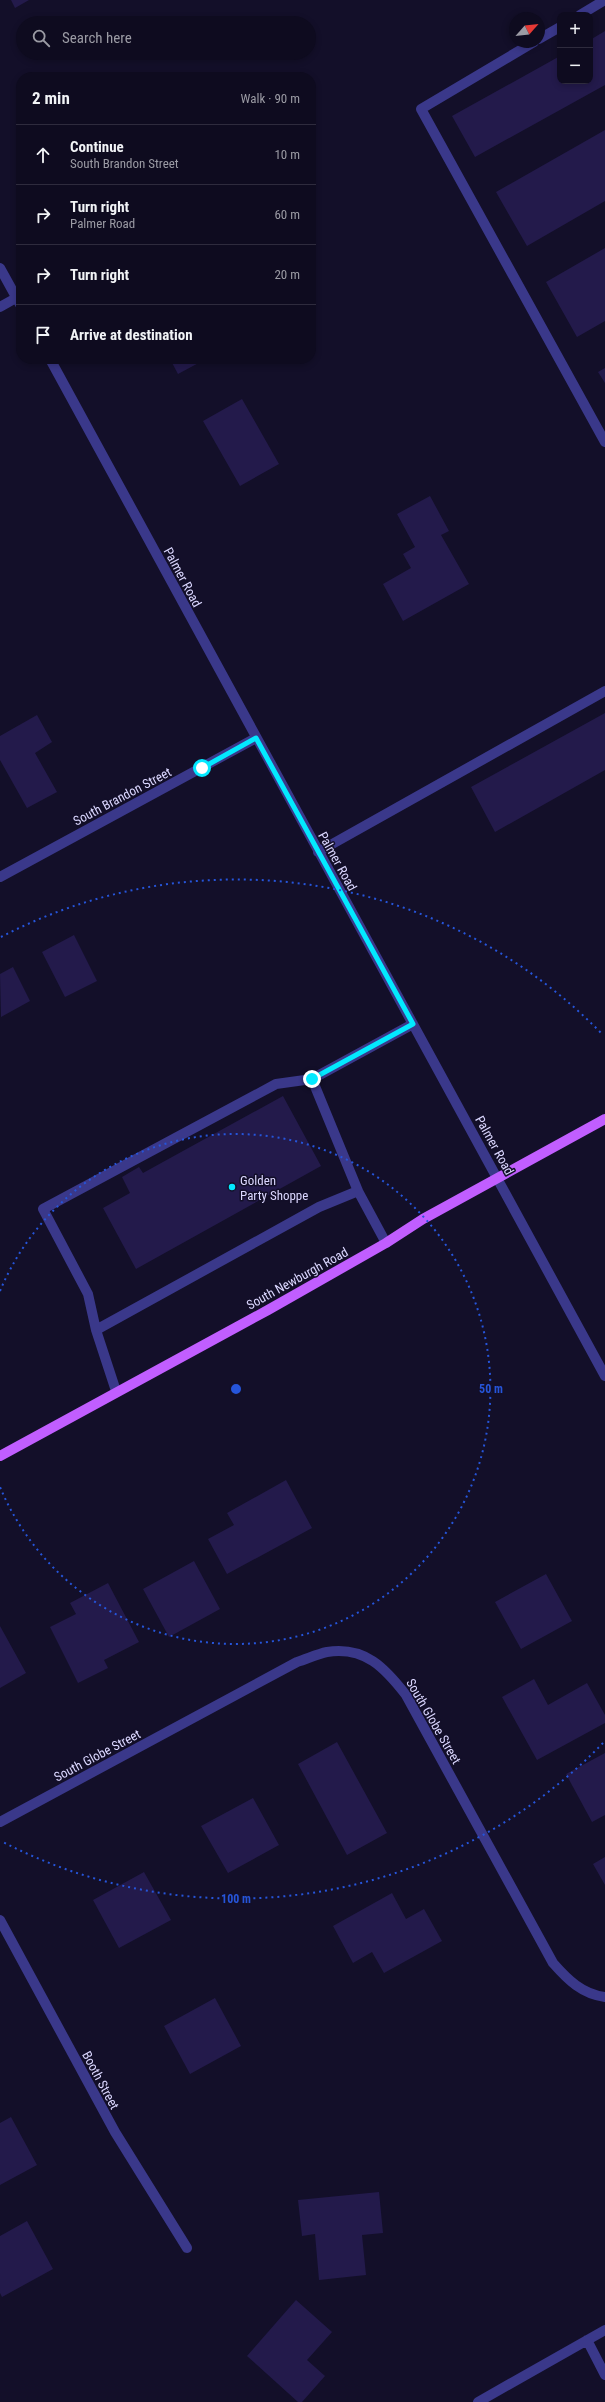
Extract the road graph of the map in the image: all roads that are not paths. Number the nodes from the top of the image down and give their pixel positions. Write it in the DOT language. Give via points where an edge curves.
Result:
graph roads {
  1 [pos="605,0"];
  2 [pos="585,12"];
  3 [pos="557,28"];
  4 [pos="545,35"];
  5 [pos="524,48"];
  6 [pos="0,268"];
  7 [pos="16,297"];
  8 [pos="16,303"];
  9 [pos="0,307"];
  10 [pos="53,364"];
  11 [pos="605,442"];
  12 [pos="605,691"];
  13 [pos="256,738"];
  14 [pos="318,852"];
  15 [pos="0,877"];
  16 [pos="413,1024"];
  17 [pos="312,1079"];
  18 [pos="605,1119"];
  19 [pos="498,1178"];
  20 [pos="358,1191"];
  21 [pos="386,1243"];
  22 [pos="96,1330"];
  23 [pos="605,1376"];
  24 [pos="116,1391"];
  25 [pos="0,1456"];
  26 [pos="0,1822"];
  27 [pos="0,1920"];
  28 [pos="605,1997"];
  29 [pos="187,2248"];
  30 [pos="605,2330"];
  31 [pos="587,2340"];
  32 [pos="605,2375"];
  33 [pos="478,2402"];
  1 -- 2 [label="street"];
  3 -- 4 [label="street"];
  5 -- 11 [label="street" via="420,108"];
  6 -- 7 [label="street"];
  8 -- 9 [label="street"];
  10 -- 13 [label="street, Palmer Road"];
  12 -- 14 [label="street"];
  13 -- 14 [label="street, Palmer Road"];
  13 -- 15 [label="street, South Brandon Street"];
  14 -- 16 [label="street, Palmer Road"];
  16 -- 17 [label="street"];
  16 -- 19 [label="street, Palmer Road"];
  17 -- 20 [label="street"];
  17 -- 22 [label="street" via="276,1084 43,1209 88,1294"];
  18 -- 19 [label="main road, South Newburgh Road"];
  19 -- 21 [label="main road, South Newburgh Road" via="423,1219"];
  19 -- 23 [label="street, Palmer Road"];
  20 -- 21 [label="street"];
  20 -- 22 [label="street" via="319,1207"];
  21 -- 24 [label="main road, South Newburgh Road" via="268,1310"];
  22 -- 24 [label="street"];
  24 -- 25 [label="main road, South Newburgh Road"];
  26 -- 28 [label="street, South Globe Street" via="297,1662 326,1652 358,1654 386,1669 406,1695 553,1963 572,1984 596,1996"];
  27 -- 29 [label="street, Booth Street" via="115,2132"];
  30 -- 31 [label="street"];
  31 -- 32 [label="street"];
  31 -- 33 [label="street"];
}
